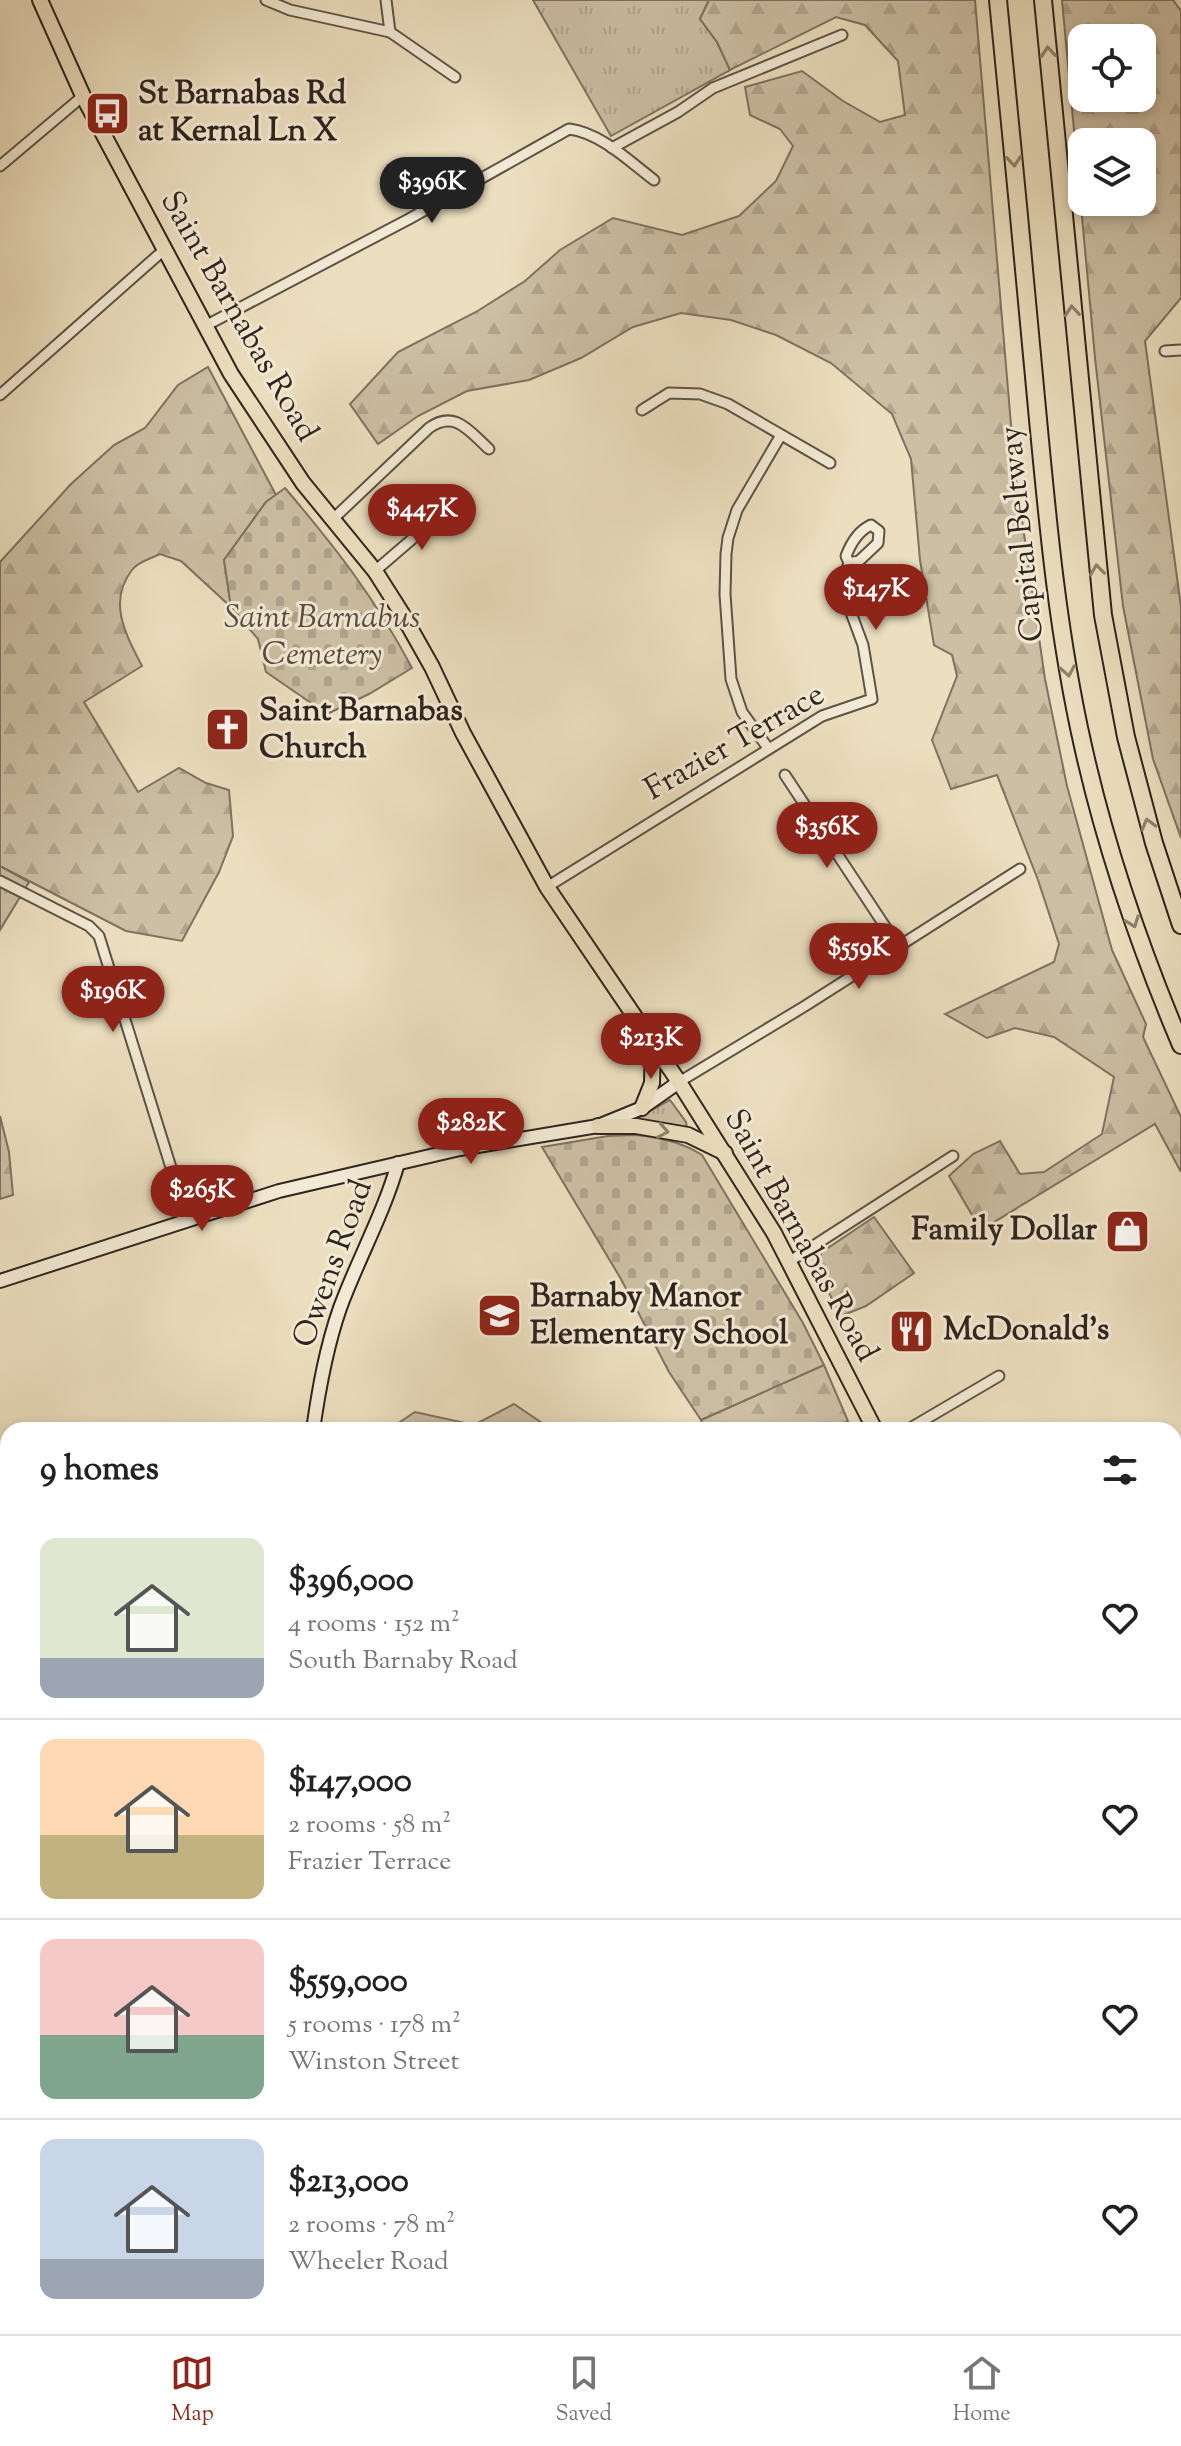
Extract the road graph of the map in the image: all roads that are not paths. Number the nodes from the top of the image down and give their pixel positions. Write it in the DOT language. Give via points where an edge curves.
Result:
graph roads {
  1 [pos="40,0"];
  2 [pos="266,0"];
  3 [pos="386,0"];
  4 [pos="998,0"];
  5 [pos="1043,0"];
  6 [pos="390,32"];
  7 [pos="842,35"];
  8 [pos="455,77"];
  9 [pos="83,96"];
  10 [pos="612,148"];
  11 [pos="0,166"];
  12 [pos="654,180"];
  13 [pos="165,249"];
  14 [pos="207,325"];
  15 [pos="1181,350"];
  16 [pos="1165,351"];
  17 [pos="0,395"];
  18 [pos="642,410"];
  19 [pos="781,435"];
  20 [pos="489,449"];
  21 [pos="830,463"];
  22 [pos="447,509"];
  23 [pos="332,520"];
  24 [pos="849,563"];
  25 [pos="375,571"];
  26 [pos="768,748"];
  27 [pos="785,775"];
  28 [pos="1020,869"];
  29 [pos="0,881"];
  30 [pos="547,887"];
  31 [pos="1181,925"];
  32 [pos="898,946"];
  33 [pos="653,1043"];
  34 [pos="1181,1045"];
  35 [pos="679,1082"];
  36 [pos="642,1108"];
  37 [pos="598,1126"];
  38 [pos="725,1153"];
  39 [pos="953,1156"];
  40 [pos="398,1163"];
  41 [pos="187,1219"];
  42 [pos="790,1261"];
  43 [pos="0,1281"];
  44 [pos="999,1376"];
  45 [pos="314,1422"];
  46 [pos="871,1422"];
  47 [pos="921,1422"];
  1 -- 9 [label="main road, Saint Barnabas Road"];
  2 -- 6 [label="street"];
  3 -- 6 [label="street"];
  4 -- 34 [label="highway, Capital Beltway, one-way" via="1051,553 1070,683 1111,854"];
  31 -- 5 [label="highway, one-way" via="1126,737 1103,615"];
  6 -- 8 [label="street"];
  7 -- 10 [label="street" via="713,88"];
  9 -- 11 [label="street"];
  9 -- 13 [label="main road, Saint Barnabas Road"];
  10 -- 12 [label="street"];
  10 -- 14 [label="street" via="582,132 564,131"];
  13 -- 14 [label="main road, Saint Barnabas Road"];
  13 -- 17 [label="street"];
  14 -- 23 [label="main road, Saint Barnabas Road" via="268,432"];
  15 -- 16 [label="street"];
  18 -- 19 [label="street" via="669,393 700,394"];
  19 -- 21 [label="street"];
  19 -- 26 [label="street" via="737,510 726,554 731,679 742,712"];
  20 -- 23 [label="street" via="461,424 440,421"];
  22 -- 25 [label="street"];
  23 -- 25 [label="main road, Saint Barnabas Road"];
  24 -- 26 [label="street, Frazier Terrace" via="843,591 863,645 872,699 822,716"];
  25 -- 30 [label="main road, Saint Barnabas Road" via="432,667"];
  26 -- 30 [label="street, Frazier Terrace"];
  27 -- 32 [label="street"];
  28 -- 32 [label="street"];
  29 -- 41 [label="street" via="99,936"];
  30 -- 33 [label="main road, Saint Barnabas Road"];
  32 -- 35 [label="street"];
  33 -- 35 [label="main road, Saint Barnabas Road"];
  33 -- 36 [label="main road" via="652,1083"];
  35 -- 36 [label="main road"];
  35 -- 38 [label="main road, Saint Barnabas Road"];
  36 -- 37 [label="main road"];
  37 -- 38 [label="main road, one-way" via="688,1135"];
  37 -- 40 [label="main road"];
  38 -- 42 [label="main road, Saint Barnabas Road"];
  39 -- 42 [label="street"];
  40 -- 41 [label="main road"];
  40 -- 45 [label="main road, Owens Road" via="340,1308"];
  41 -- 43 [label="main road"];
  42 -- 46 [label="main road, Saint Barnabas Road"];
  44 -- 47 [label="street"];
}
